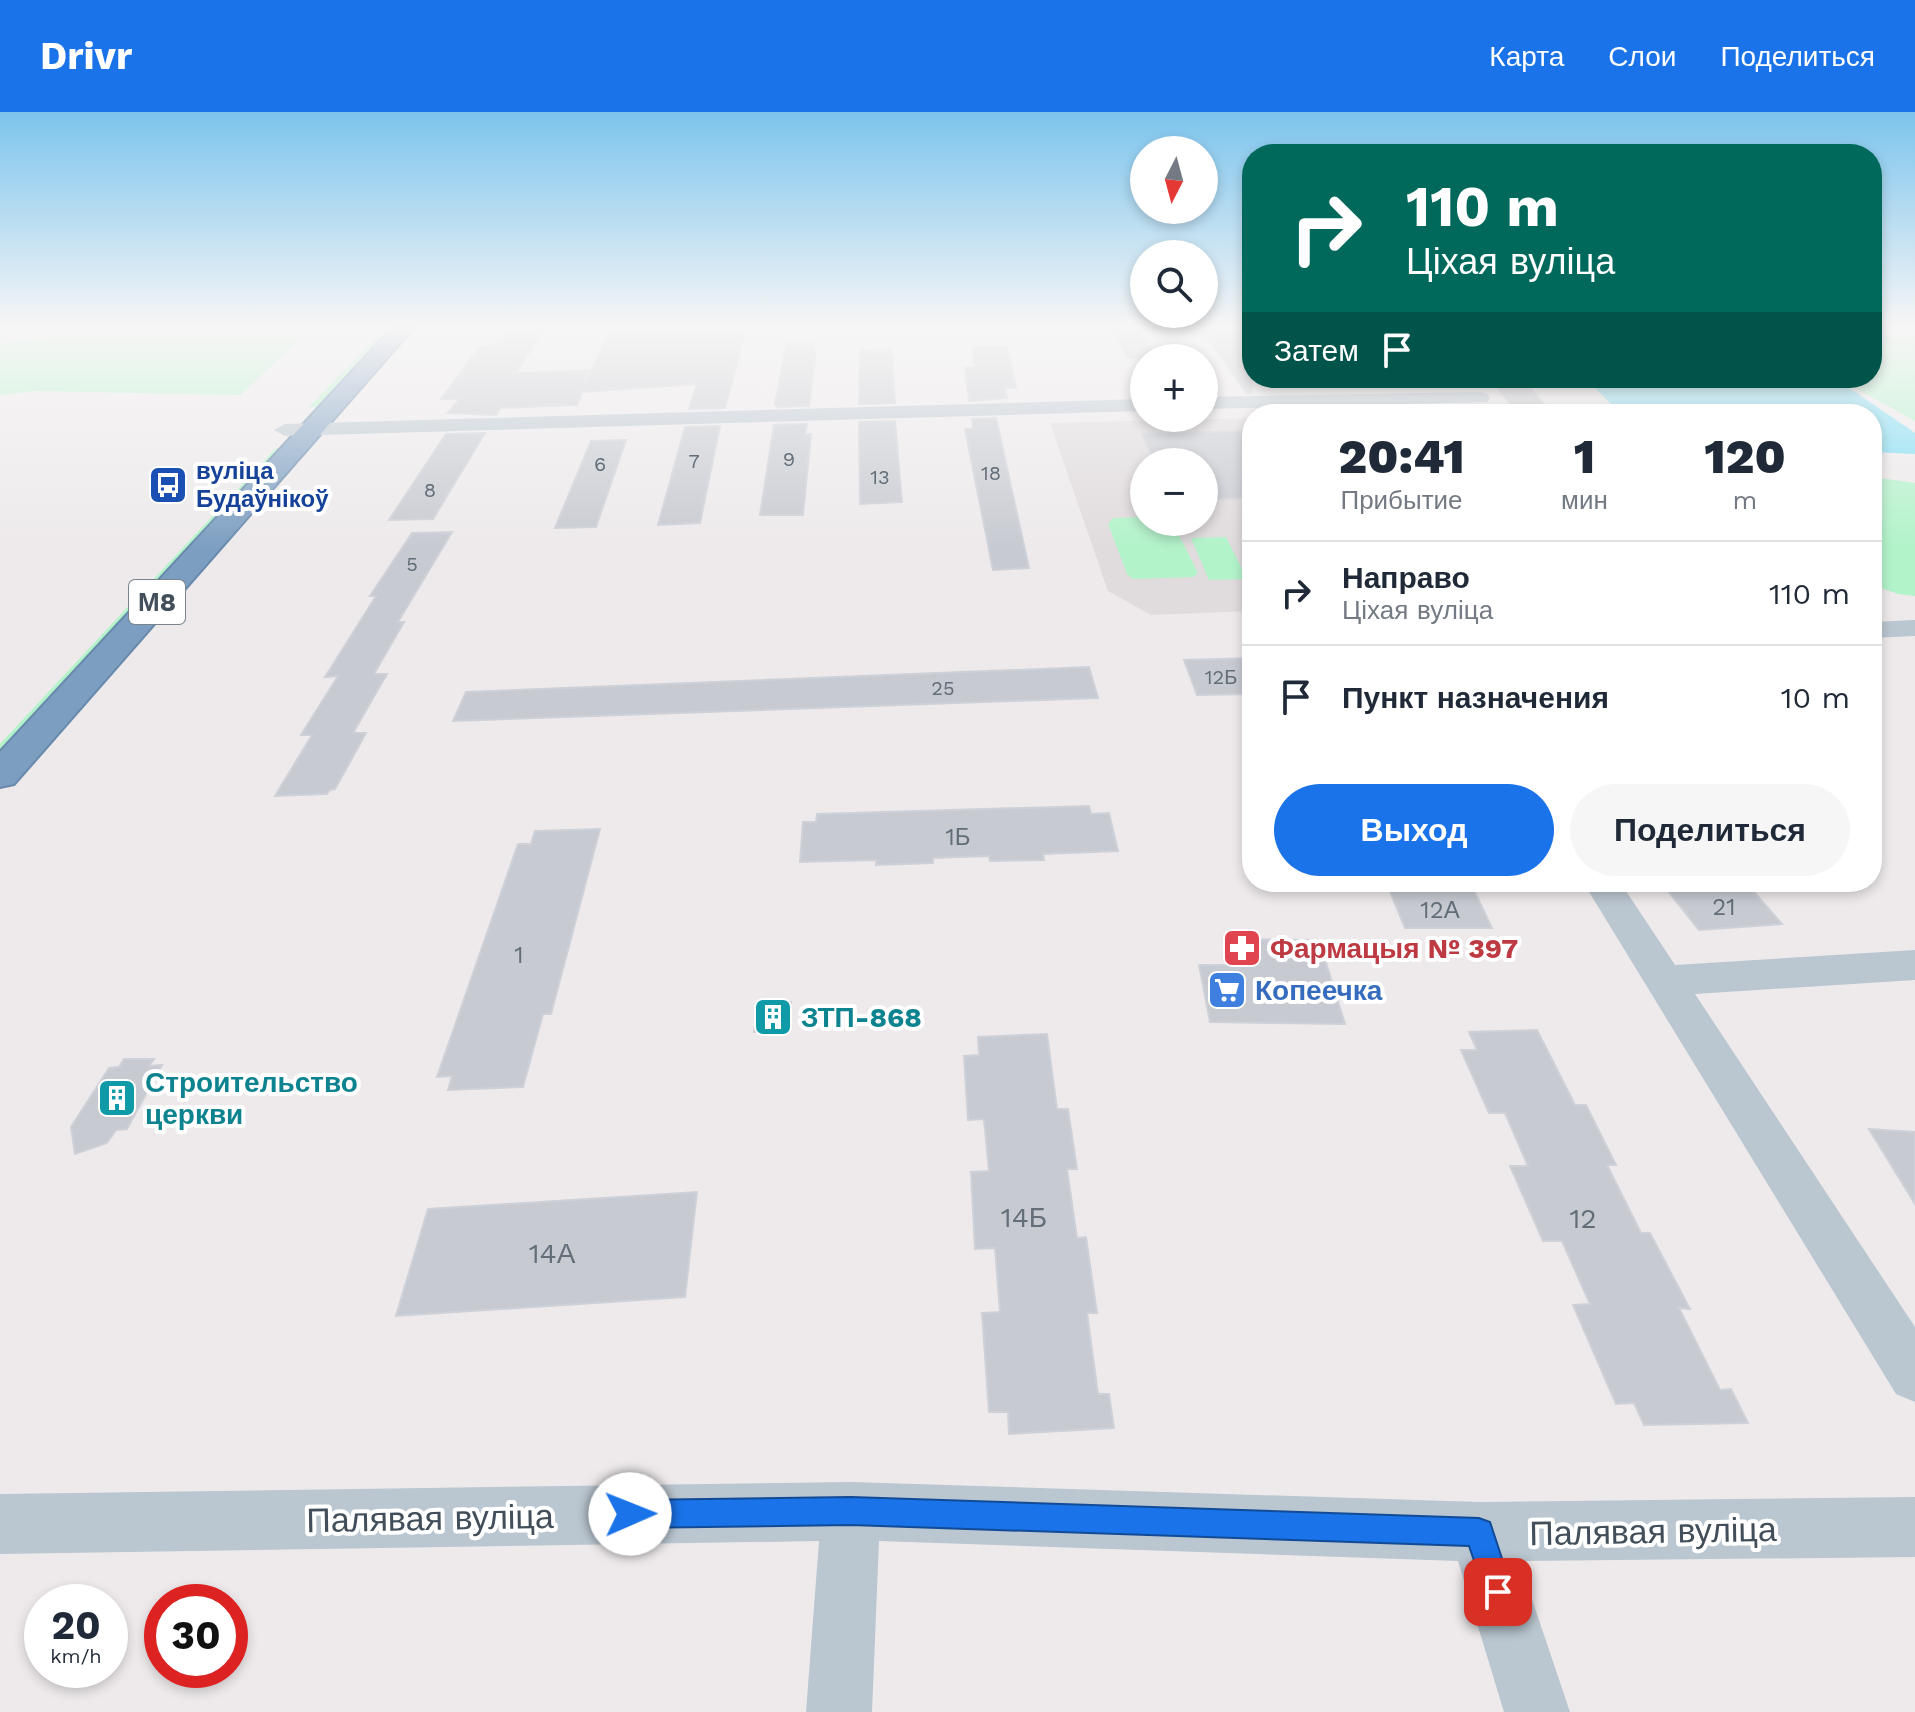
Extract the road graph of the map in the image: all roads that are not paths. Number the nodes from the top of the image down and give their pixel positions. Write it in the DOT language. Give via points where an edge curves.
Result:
graph roads {
  1 [pos="324,400"];
  2 [pos="331,400"];
  3 [pos="1388,400"];
  4 [pos="1218,403"];
  5 [pos="1130,405"];
  6 [pos="300,430"];
  7 [pos="1915,628"];
  8 [pos="1882,630"];
  9 [pos="0,730"];
  10 [pos="0,775"];
  11 [pos="1607,892"];
  12 [pos="1915,965"];
  13 [pos="1664,981"];
  14 [pos="1915,1375"];
  15 [pos="851,1511"];
  16 [pos="0,1524"];
  17 [pos="1915,1527"];
  18 [pos="1479,1532"];
  19 [pos="839,1712"];
  20 [pos="1537,1712"];
  1 -- 6 [label="highway, М8"];
  2 -- 6 [label="highway, М8"];
  3 -- 4 [label="street"];
  5 -- 6 [label="street"];
  6 -- 9 [label="highway, М8"];
  6 -- 10 [label="highway, М8"];
  7 -- 8 [label="street"];
  11 -- 13 [label="street"];
  12 -- 13 [label="street"];
  13 -- 14 [label="street"];
  15 -- 16 [label="street, Палявая вуліца"];
  15 -- 18 [label="street, Палявая вуліца"];
  15 -- 19 [label="street"];
  17 -- 18 [label="street, Палявая вуліца"];
  18 -- 20 [label="street"];
}
